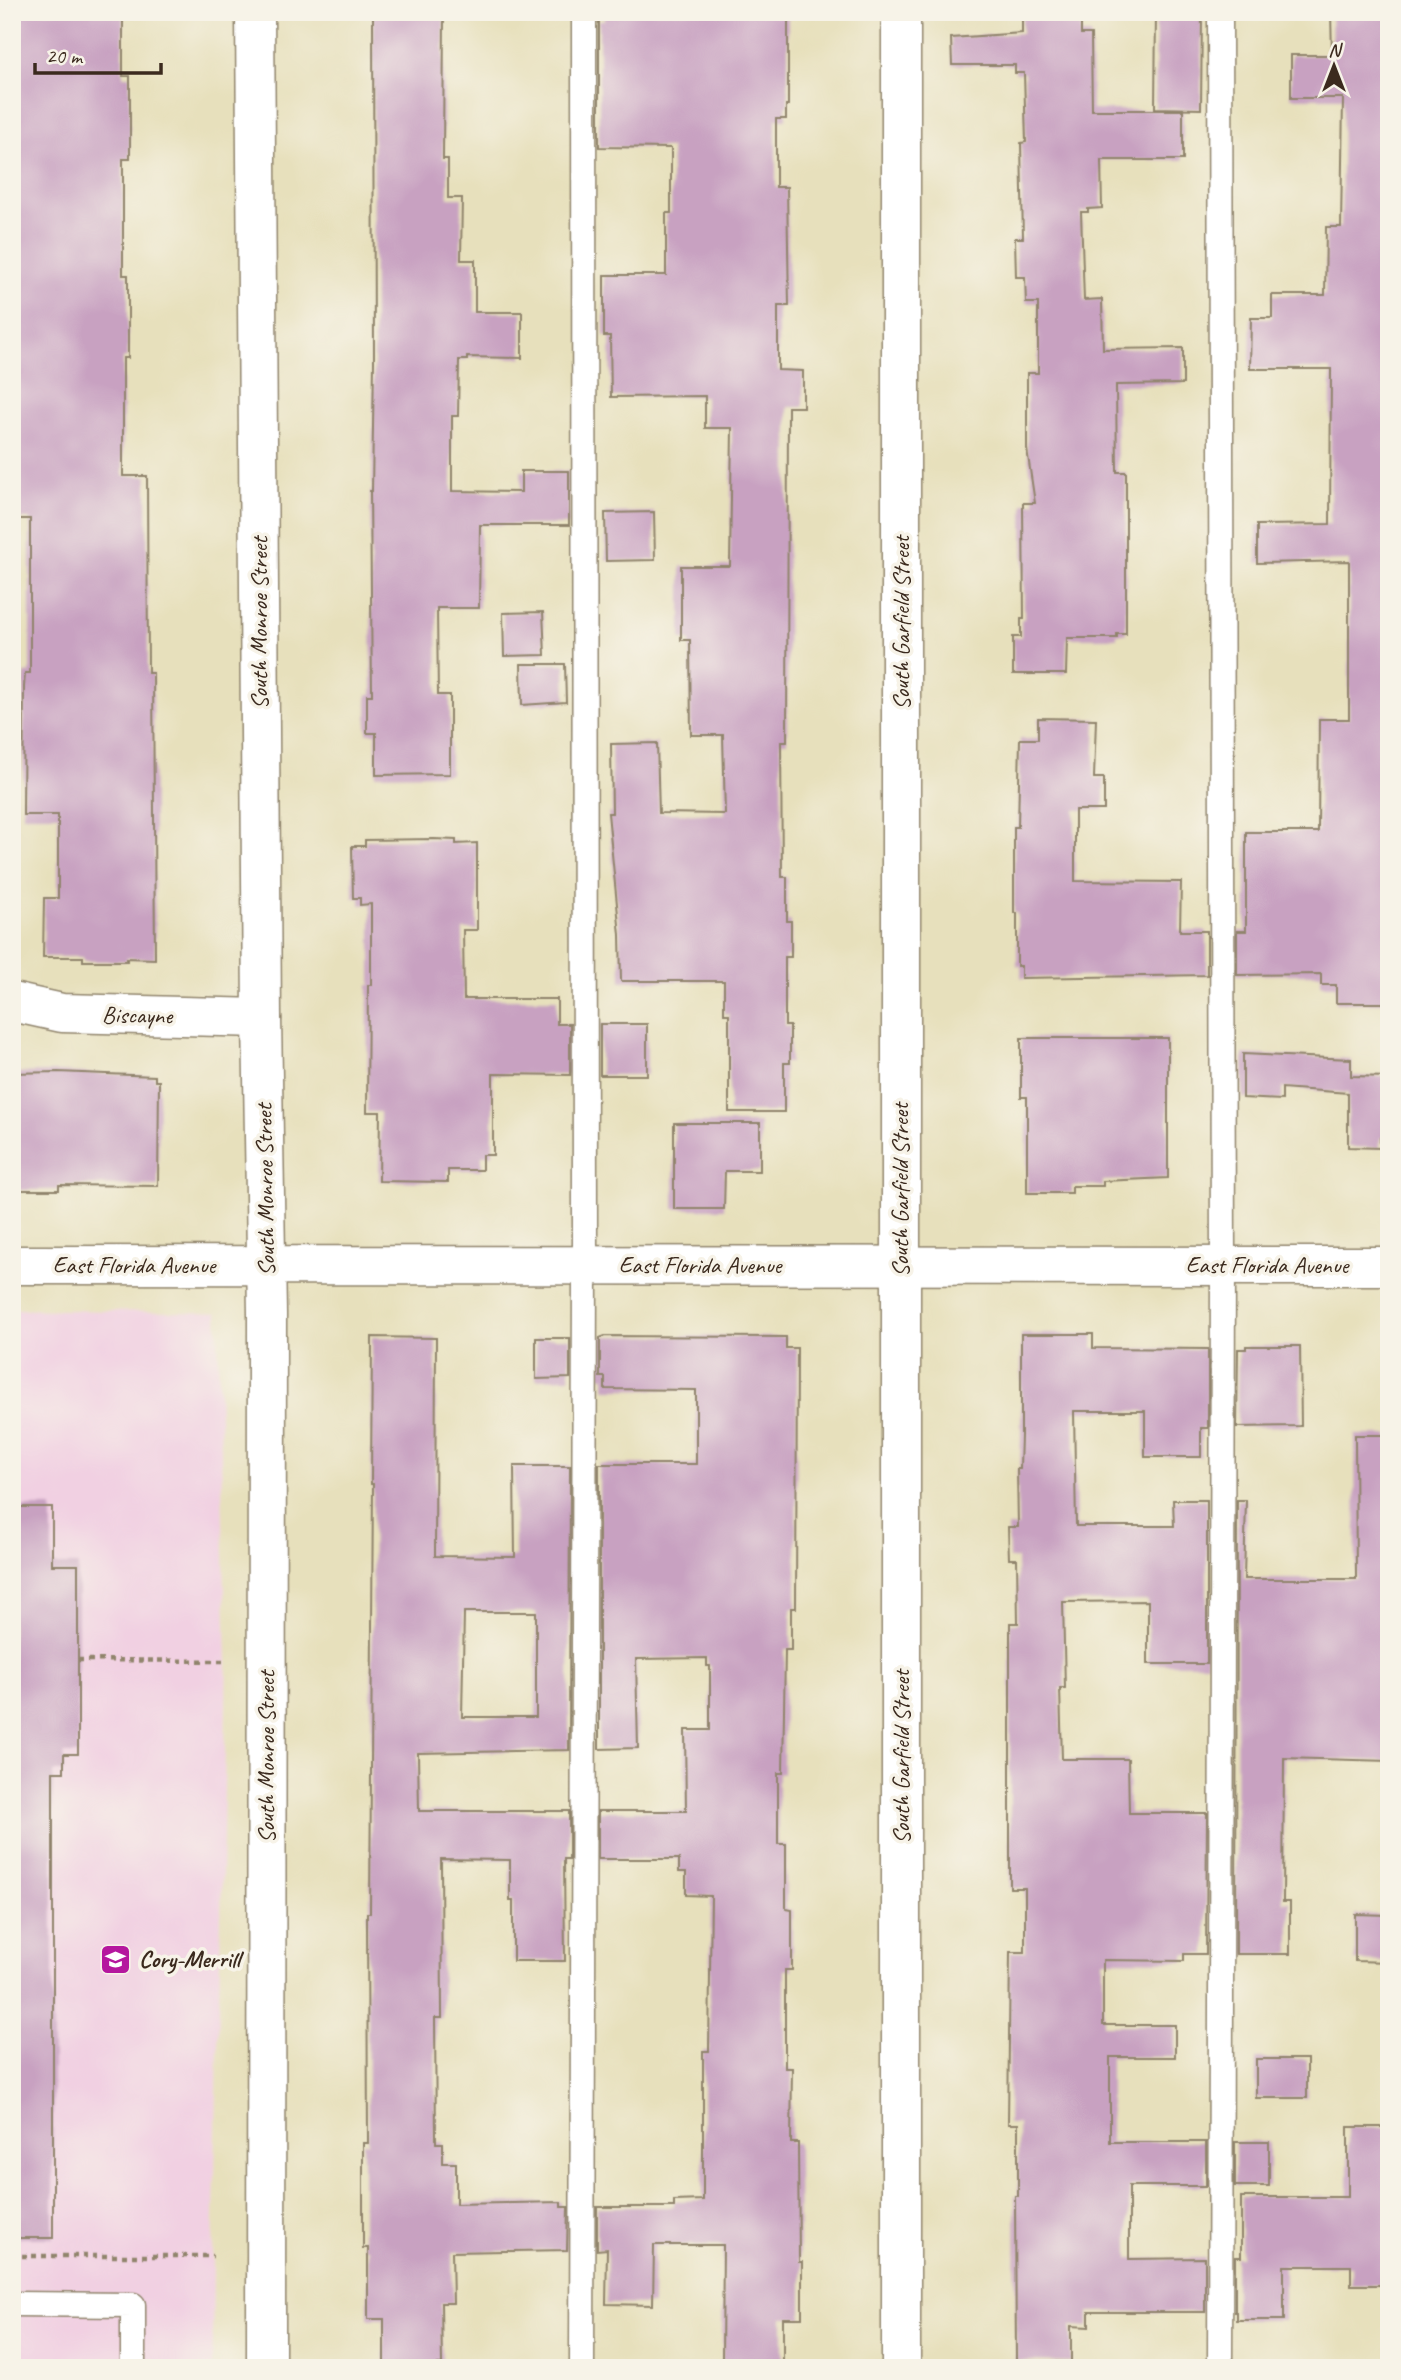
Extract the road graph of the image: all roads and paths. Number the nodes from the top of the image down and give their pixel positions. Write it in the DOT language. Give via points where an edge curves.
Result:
graph roads {
  1 [pos="255,12"];
  2 [pos="584,12"];
  3 [pos="901,12"];
  4 [pos="1220,12"];
  5 [pos="12,1002"];
  6 [pos="262,1018"];
  7 [pos="12,1265"];
  8 [pos="267,1265"];
  9 [pos="585,1265"];
  10 [pos="900,1265"];
  11 [pos="1223,1265"];
  12 [pos="1389,1266"];
  13 [pos="78,1660"];
  14 [pos="227,1661"];
  15 [pos="12,2256"];
  16 [pos="213,2256"];
  17 [pos="12,2304"];
  18 [pos="133,2368"];
  19 [pos="266,2368"];
  20 [pos="582,2368"];
  21 [pos="901,2368"];
  22 [pos="1220,2368"];
  1 -- 6 [label="street, South Monroe Street"];
  2 -- 9 [label="lane"];
  3 -- 10 [label="street, South Garfield Street"];
  4 -- 11 [label="lane"];
  5 -- 6 [label="street, Biscayne" via="62,1013"];
  6 -- 8 [label="street, South Monroe Street"];
  7 -- 8 [label="street, East Florida Avenue"];
  8 -- 9 [label="street, East Florida Avenue"];
  8 -- 19 [label="street, South Monroe Street"];
  9 -- 10 [label="street, East Florida Avenue"];
  9 -- 20 [label="lane"];
  10 -- 11 [label="street, East Florida Avenue"];
  10 -- 21 [label="street, South Garfield Street"];
  11 -- 12 [label="street, East Florida Avenue"];
  11 -- 22 [label="lane"];
  13 -- 14 [label="path"];
  15 -- 16 [label="path"];
  17 -- 18 [label="lane" via="133,2305"];
}
